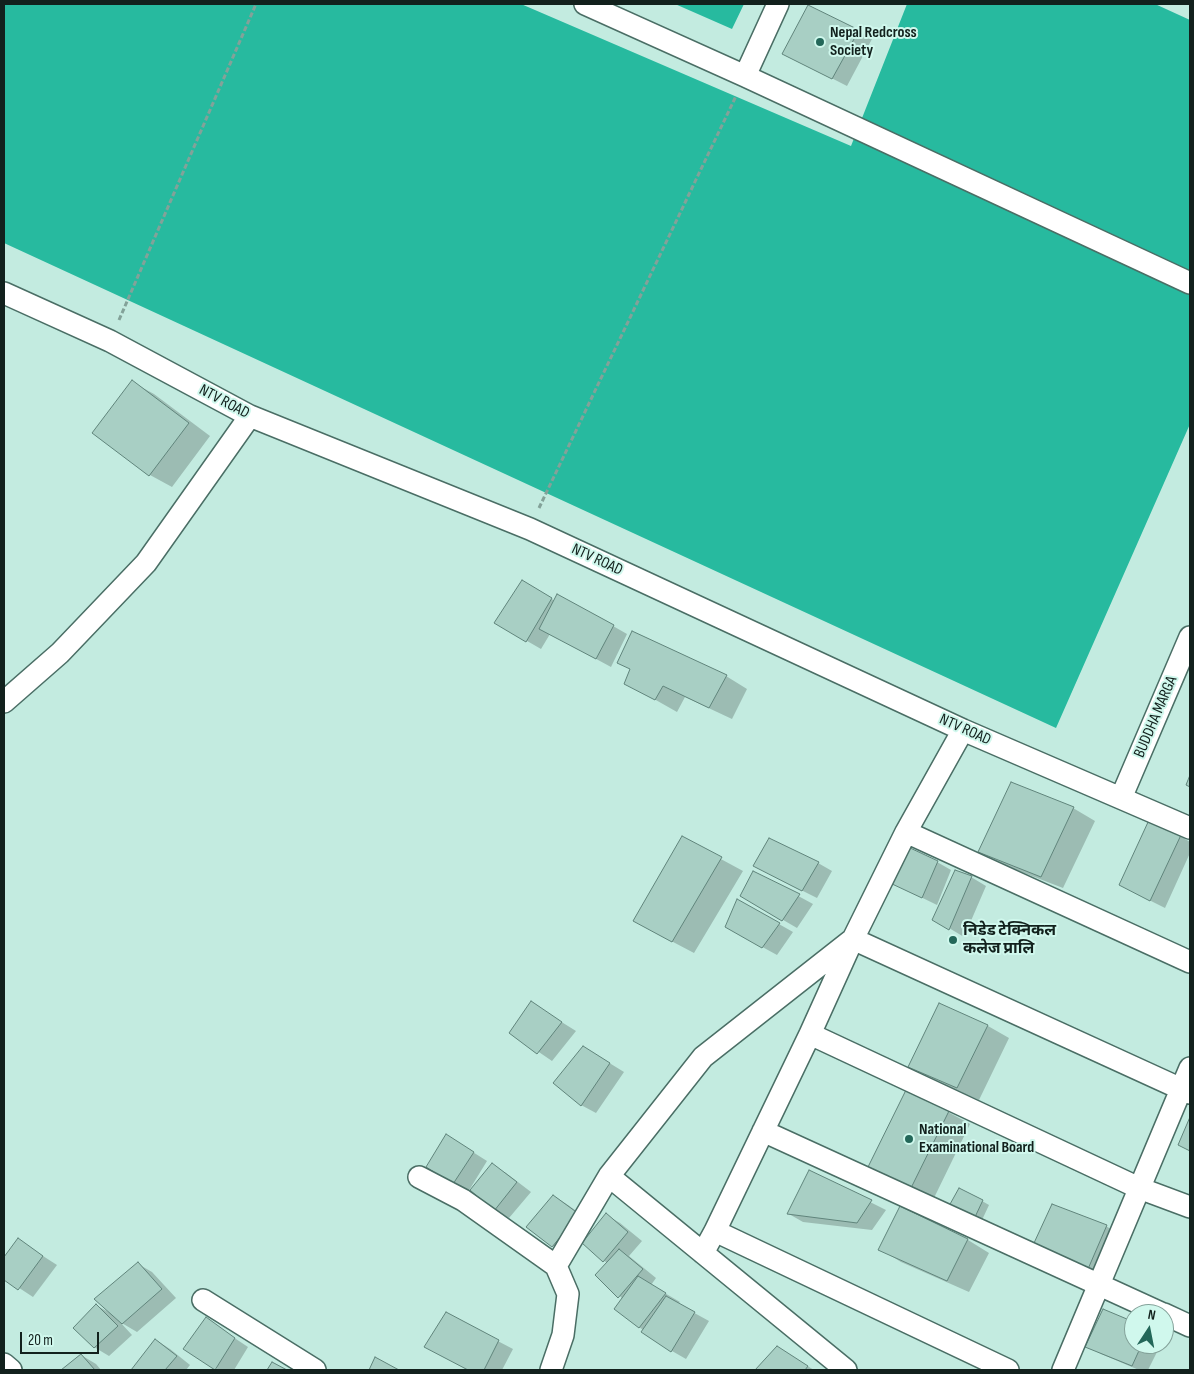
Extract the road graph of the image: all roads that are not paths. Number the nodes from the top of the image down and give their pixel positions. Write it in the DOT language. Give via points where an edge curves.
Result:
graph roads {
  1 [pos="585,4"];
  2 [pos="778,4"];
  3 [pos="746,76"];
  4 [pos="1190,283"];
  5 [pos="4,293"];
  6 [pos="250,416"];
  7 [pos="1190,637"];
  8 [pos="4,702"];
  9 [pos="963,730"];
  10 [pos="1121,798"];
  11 [pos="1190,828"];
  12 [pos="906,832"];
  13 [pos="853,939"];
  14 [pos="1190,962"];
  15 [pos="810,1034"];
  16 [pos="1190,1068"];
  17 [pos="1185,1091"];
  18 [pos="763,1131"];
  19 [pos="609,1176"];
  20 [pos="420,1177"];
  21 [pos="1139,1188"];
  22 [pos="1190,1207"];
  23 [pos="715,1231"];
  24 [pos="703,1252"];
  25 [pos="556,1266"];
  26 [pos="1099,1284"];
  27 [pos="203,1300"];
  28 [pos="1142,1304"];
  29 [pos="1174,1319"];
  30 [pos="1190,1326"];
  31 [pos="4,1364"];
  32 [pos="11,1370"];
  33 [pos="315,1370"];
  34 [pos="551,1370"];
  35 [pos="846,1370"];
  36 [pos="1008,1370"];
  37 [pos="1063,1370"];
  1 -- 3 [label="street"];
  2 -- 3 [label="street"];
  3 -- 4 [label="street"];
  5 -- 6 [label="street, NTV ROAD" via="110,341"];
  6 -- 8 [label="street" via="146,563 60,653"];
  6 -- 9 [label="street, NTV ROAD" via="530,529"];
  7 -- 10 [label="street, BUDDHA MARGA"];
  9 -- 10 [label="street, NTV ROAD"];
  9 -- 12 [label="street"];
  10 -- 11 [label="street, NTV ROAD"];
  12 -- 13 [label="street"];
  12 -- 14 [label="street"];
  13 -- 15 [label="street"];
  13 -- 17 [label="street"];
  13 -- 19 [label="street" via="703,1057"];
  15 -- 18 [label="street"];
  15 -- 21 [label="street"];
  16 -- 17 [label="street"];
  17 -- 21 [label="street"];
  18 -- 23 [label="street"];
  18 -- 26 [label="street"];
  19 -- 24 [label="street"];
  19 -- 25 [label="street"];
  20 -- 25 [label="street" via="464,1200"];
  21 -- 22 [label="street"];
  21 -- 26 [label="street"];
  23 -- 24 [label="street"];
  23 -- 36 [label="street"];
  24 -- 35 [label="street"];
  25 -- 34 [label="street" via="568,1294 563,1335"];
  26 -- 28 [label="street"];
  26 -- 37 [label="street"];
  27 -- 33 [label="street"];
  29 -- 30 [label="street"];
  31 -- 32 [label="street"];
}
